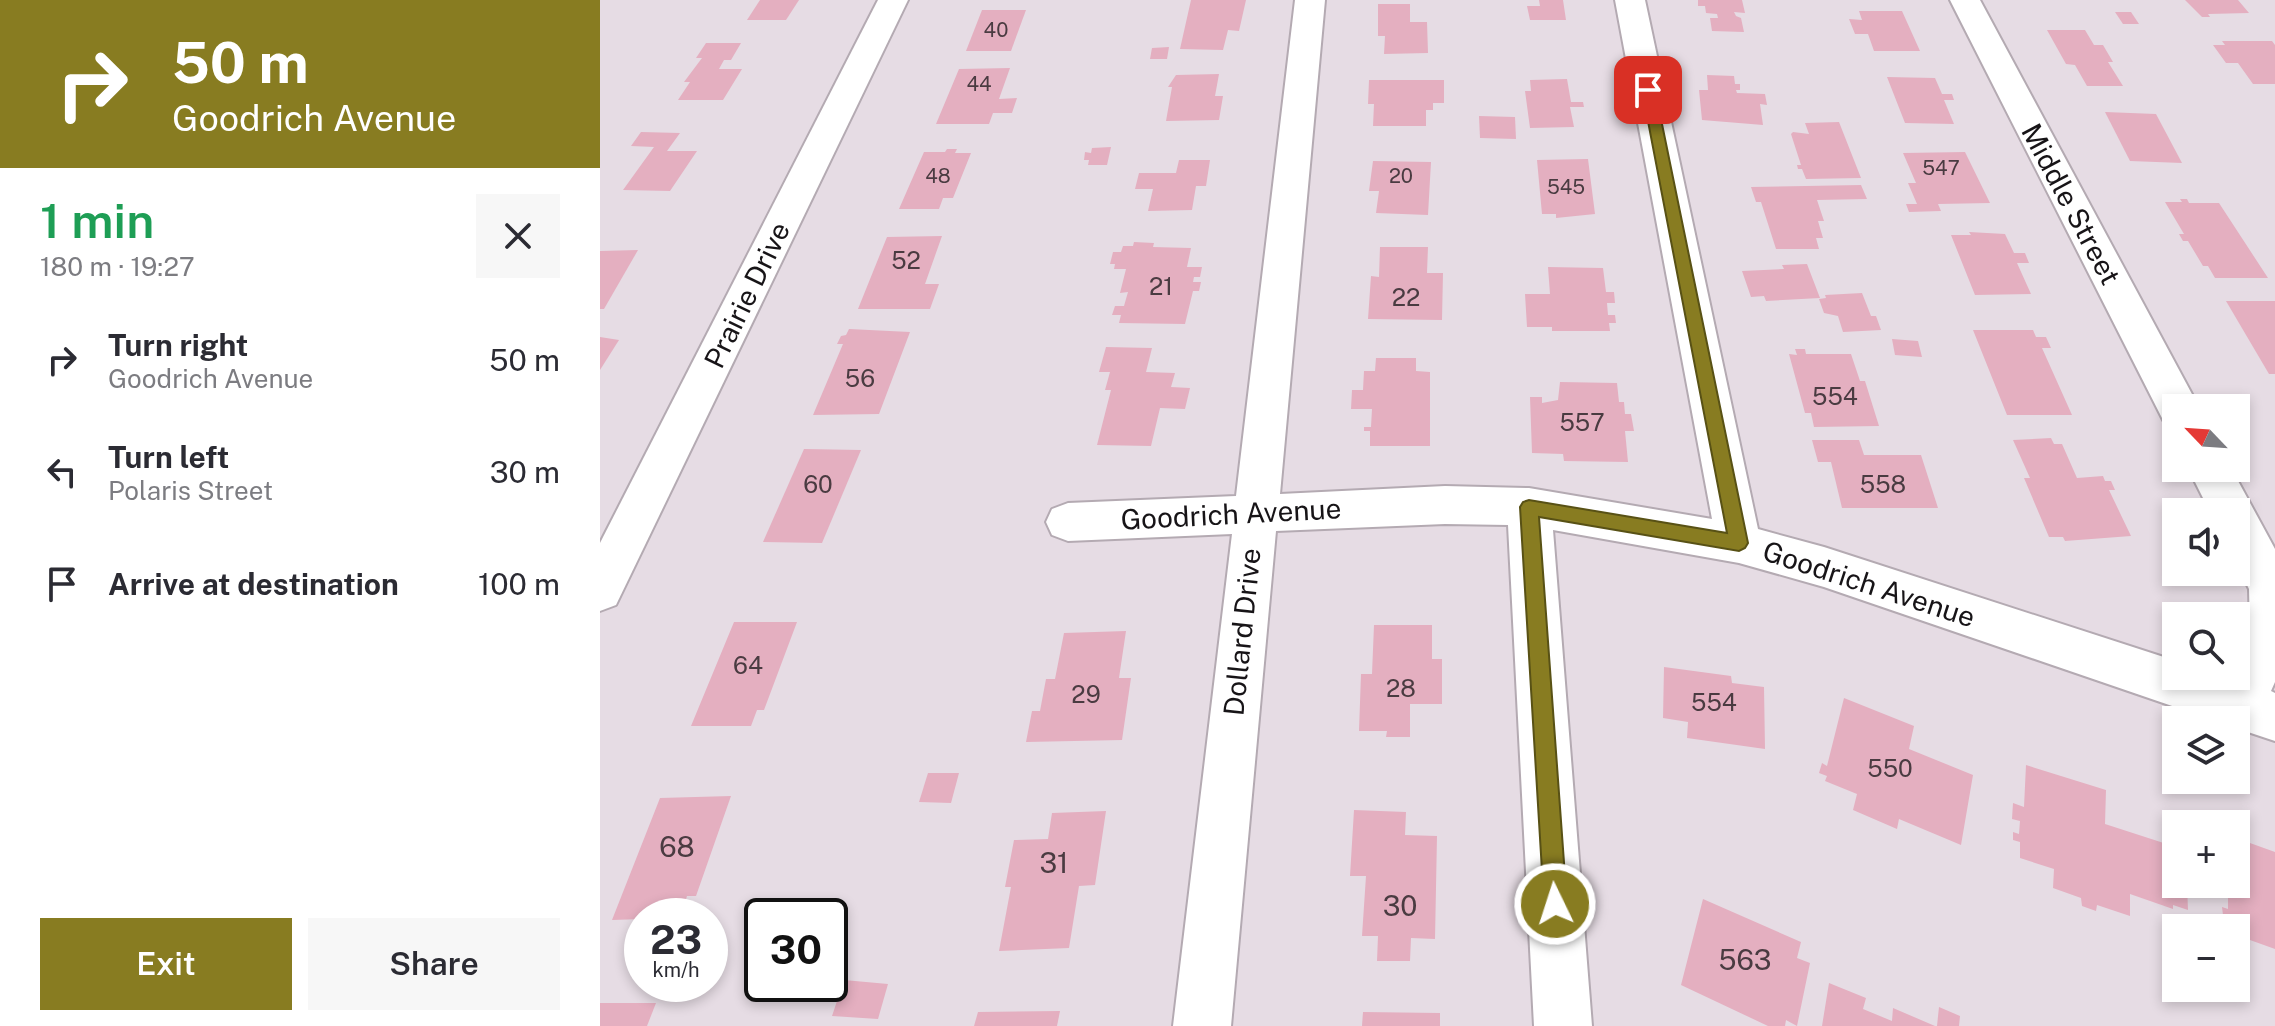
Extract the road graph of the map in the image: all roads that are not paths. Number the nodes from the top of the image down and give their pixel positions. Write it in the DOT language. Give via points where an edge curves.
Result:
graph roads {
  1 [pos="893,0"];
  2 [pos="1310,0"];
  3 [pos="1630,0"];
  4 [pos="1965,0"];
  5 [pos="2171,394"];
  6 [pos="1529,507"];
  7 [pos="1254,512"];
  8 [pos="1068,522"];
  9 [pos="1739,543"];
  10 [pos="2250,546"];
  11 [pos="600,590"];
  12 [pos="2257,711"];
  13 [pos="1202,1026"];
  14 [pos="1563,1026"];
  1 -- 11 [label="street, Prairie Drive"];
  2 -- 7 [label="street, Dollard Drive"];
  3 -- 9 [label="street"];
  4 -- 5 [label="street, Middle Street"];
  6 -- 7 [label="street, Goodrich Avenue"];
  6 -- 9 [label="street, Goodrich Avenue"];
  6 -- 14 [label="street"];
  7 -- 8 [label="street, Goodrich Avenue"];
  7 -- 13 [label="street, Dollard Drive"];
  9 -- 12 [label="street, Goodrich Avenue"];
  10 -- 12 [label="street" via="2272,588 2274,633"];
}
